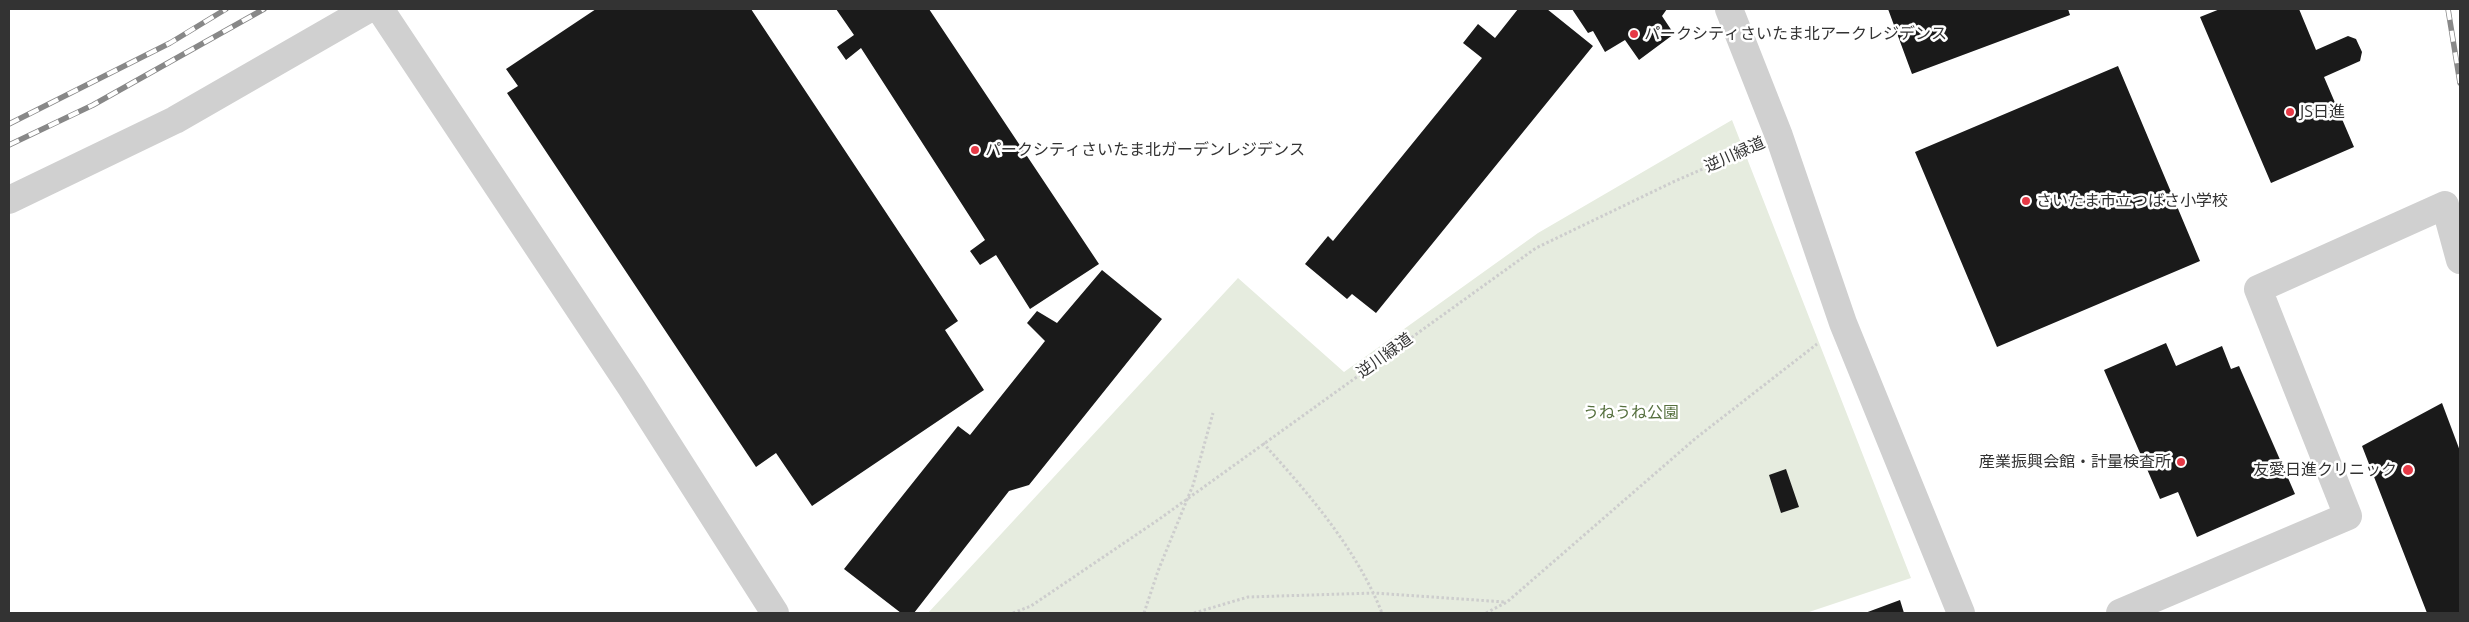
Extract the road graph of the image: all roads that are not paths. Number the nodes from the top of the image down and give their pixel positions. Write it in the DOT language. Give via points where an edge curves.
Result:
graph roads {
  1 [pos="368,9"];
  2 [pos="380,9"];
  3 [pos="1729,9"];
  4 [pos="9,200"];
  5 [pos="2460,260"];
  6 [pos="775,613"];
  7 [pos="1961,613"];
  8 [pos="2120,613"];
  1 -- 4 [label="street" via="175,120"];
  2 -- 6 [label="street" via="631,387"];
  3 -- 7 [label="street" via="1779,136 1843,324"];
  5 -- 8 [label="street" via="2445,205 2258,289 2348,516"];
}
